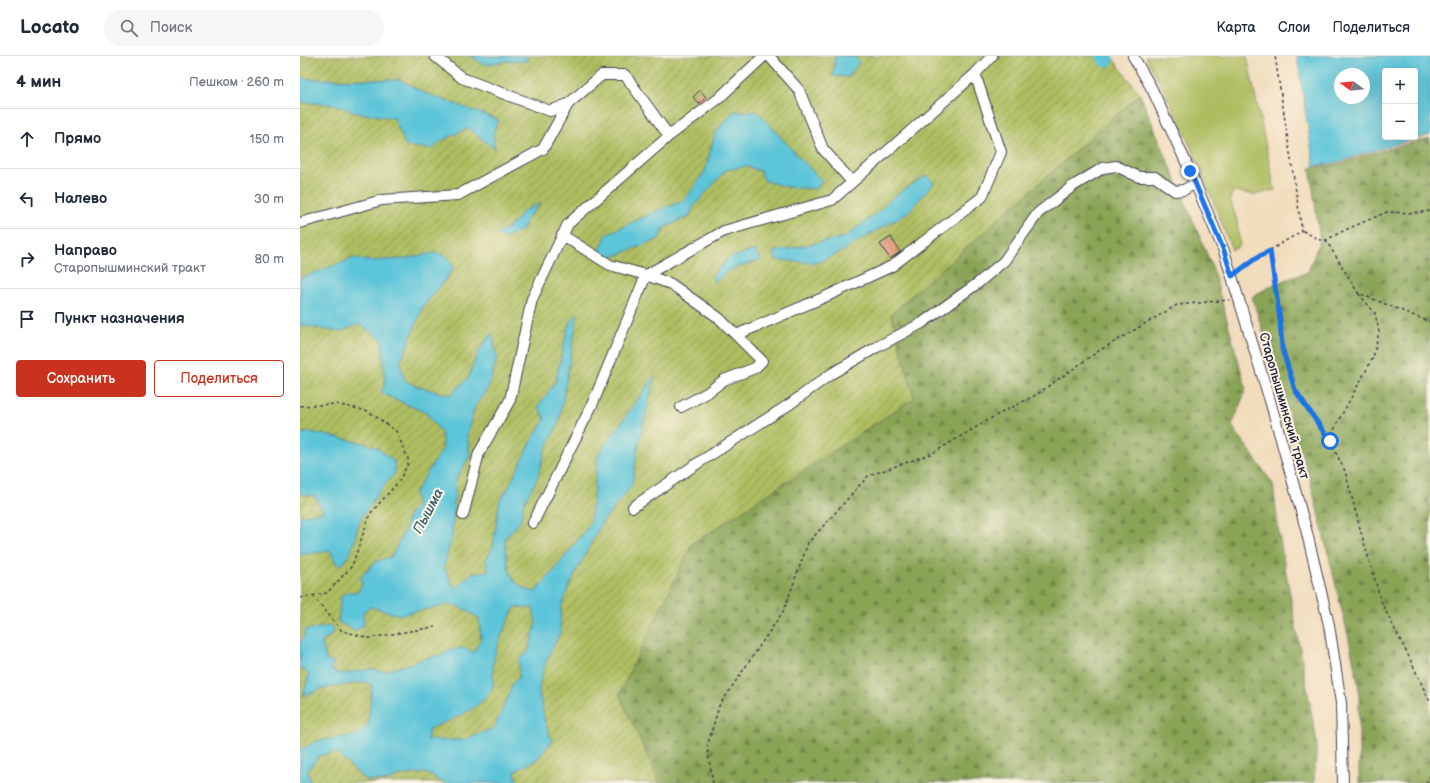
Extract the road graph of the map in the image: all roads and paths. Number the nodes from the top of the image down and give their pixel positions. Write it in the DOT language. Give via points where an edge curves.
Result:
graph roads {
  1 [pos="435,56"];
  2 [pos="764,56"];
  3 [pos="769,56"];
  4 [pos="992,56"];
  5 [pos="1133,56"];
  6 [pos="1275,56"];
  7 [pos="975,74"];
  8 [pos="568,104"];
  9 [pos="669,136"];
  10 [pos="852,182"];
  11 [pos="1195,183"];
  12 [pos="1430,211"];
  13 [pos="300,223"];
  14 [pos="1302,231"];
  15 [pos="562,235"];
  16 [pos="1326,240"];
  17 [pos="1270,251"];
  18 [pos="646,275"];
  19 [pos="1232,276"];
  20 [pos="1358,293"];
  21 [pos="1238,299"];
  22 [pos="1430,322"];
  23 [pos="736,335"];
  24 [pos="300,406"];
  25 [pos="681,407"];
  26 [pos="1330,441"];
  27 [pos="633,508"];
  28 [pos="463,515"];
  29 [pos="533,523"];
  30 [pos="313,596"];
  31 [pos="300,598"];
  32 [pos="435,627"];
  33 [pos="1430,702"];
  34 [pos="1430,776"];
  35 [pos="713,783"];
  36 [pos="1343,783"];
  37 [pos="1426,783"];
  1 -- 8 [label="street" via="462,78 550,111"];
  2 -- 9 [label="street" via="718,99"];
  3 -- 10 [label="street" via="799,90 823,149"];
  4 -- 7 [label="street"];
  5 -- 11 [label="street, Старопышминский тракт" via="1152,89"];
  6 -- 14 [label="path"];
  7 -- 10 [label="street"];
  7 -- 23 [label="street" via="1001,152 982,197 892,266"];
  8 -- 9 [label="street" via="602,75 625,75"];
  8 -- 13 [label="street" via="543,149 458,195 382,200"];
  9 -- 15 [label="street" via="568,224"];
  10 -- 18 [label="street" via="832,200 724,231"];
  11 -- 19 [label="street, Старопышминский тракт"];
  11 -- 27 [label="street" via="1184,190 1175,191 1155,177 1139,177 1116,166 1103,168 1073,186 1038,213 1004,261 978,283 922,323 831,374"];
  12 -- 16 [label="path" via="1386,212"];
  14 -- 16 [label="path" via="1320,240"];
  14 -- 17 [label="path"];
  15 -- 18 [label="street" via="610,265"];
  15 -- 28 [label="street" via="532,298 510,400 478,453"];
  16 -- 20 [label="path"];
  17 -- 19 [label="path"];
  17 -- 26 [label="path" via="1282,348 1295,390"];
  18 -- 23 [label="street" via="671,284 719,318"];
  18 -- 29 [label="street" via="592,405"];
  19 -- 21 [label="street, Старопышминский тракт"];
  20 -- 22 [label="path"];
  20 -- 26 [label="path" via="1375,313 1379,332 1373,358 1336,425"];
  21 -- 35 [label="path" via="1177,305 1097,352 1036,395 992,417 933,453 868,476 808,543 784,610 719,706 707,747"];
  21 -- 36 [label="street, Старопышминский тракт" via="1306,529 1329,625 1341,703"];
  23 -- 25 [label="street" via="762,361 755,368 724,380"];
  24 -- 30 [label="path" via="336,404 368,411 396,431 409,461 400,480 370,514 352,566 327,593"];
  26 -- 33 [label="path" via="1344,471 1382,604"];
  30 -- 31 [label="path"];
  30 -- 32 [label="path" via="342,631 369,638"];
  34 -- 37 [label="path"];
}
